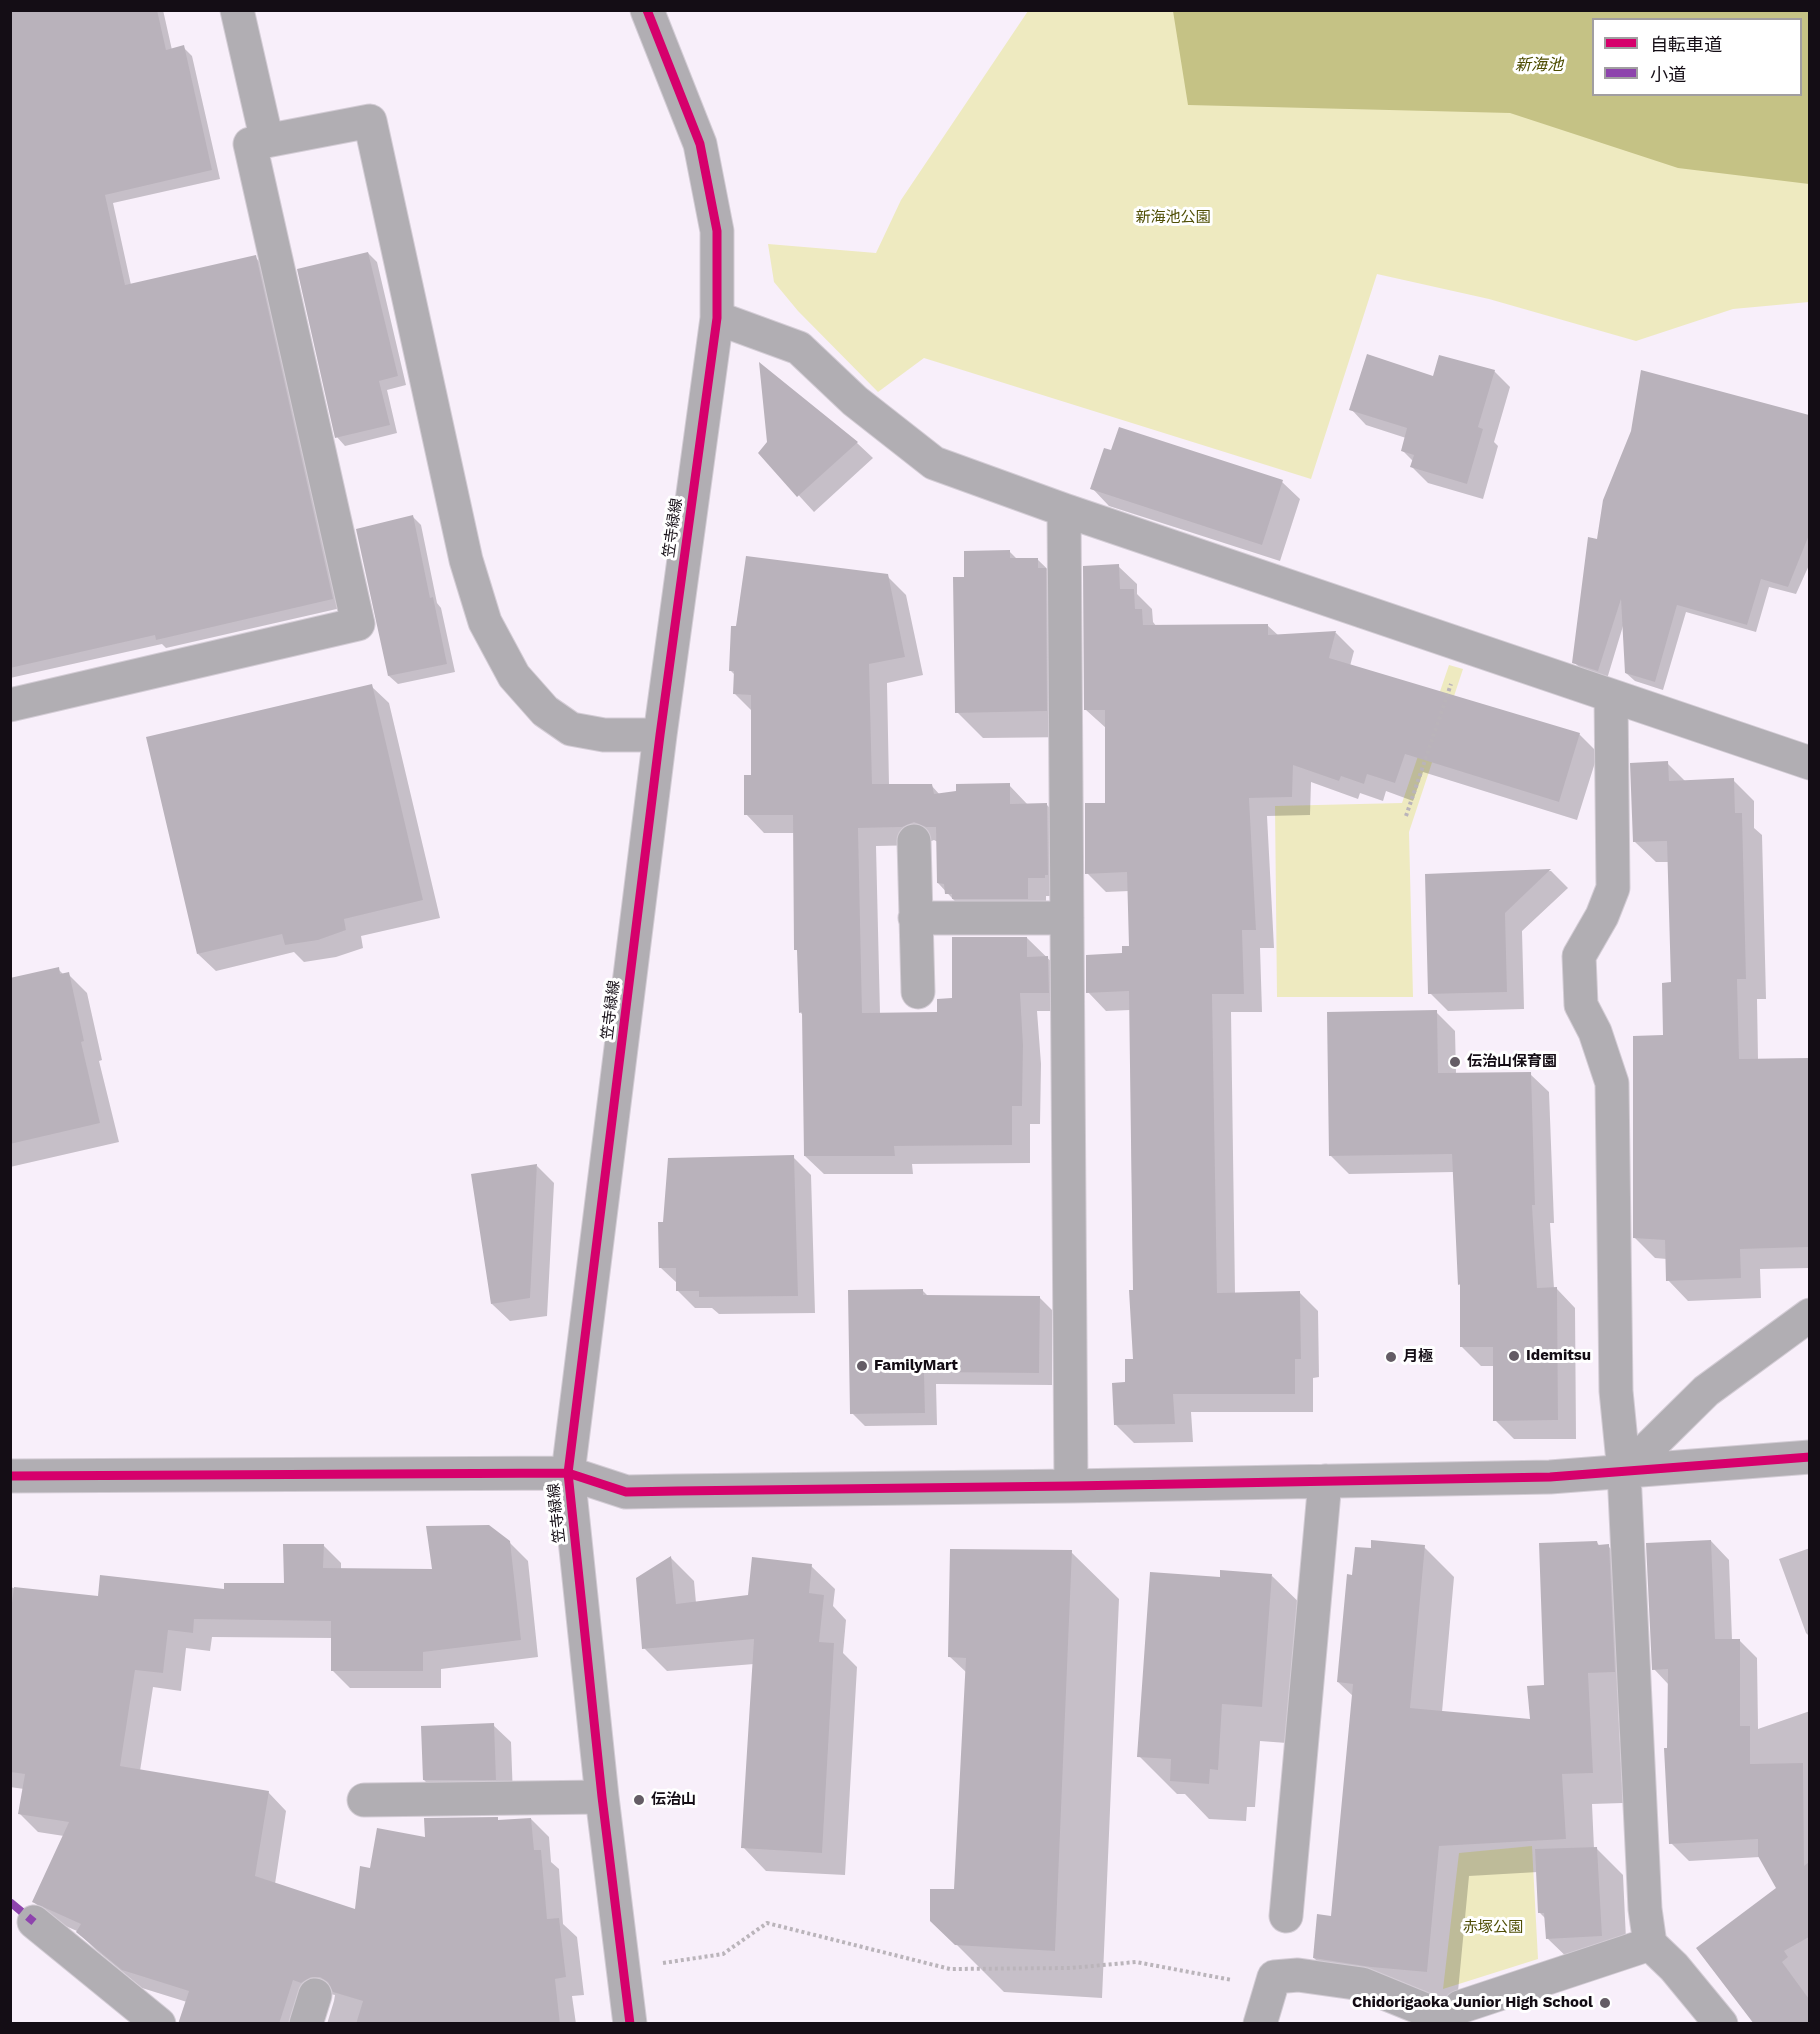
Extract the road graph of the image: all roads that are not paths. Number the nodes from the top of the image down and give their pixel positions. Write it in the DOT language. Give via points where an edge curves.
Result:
graph roads {
  1 [pos="237,10"];
  2 [pos="647,10"];
  3 [pos="267,141"];
  4 [pos="717,318"];
  5 [pos="1064,510"];
  6 [pos="1611,696"];
  7 [pos="10,705"];
  8 [pos="660,735"];
  9 [pos="1809,763"];
  10 [pos="914,841"];
  11 [pos="915,918"];
  12 [pos="1067,918"];
  13 [pos="918,992"];
  14 [pos="1809,1315"];
  15 [pos="1809,1457"];
  16 [pos="1624,1472"];
  17 [pos="568,1473"];
  18 [pos="10,1476"];
  19 [pos="1324,1482"];
  20 [pos="1071,1486"];
  21 [pos="602,1797"];
  22 [pos="364,1800"];
  23 [pos="1286,1916"];
  24 [pos="34,1922"];
  25 [pos="1650,1944"];
  26 [pos="1451,2015"];
  27 [pos="159,2024"];
  28 [pos="630,2024"];
  29 [pos="1260,2024"];
  30 [pos="1721,2024"];
  1 -- 3 [label="street"];
  2 -- 4 [label="street, 笠寺緑線" via="700,144 717,231"];
  3 -- 7 [label="street" via="250,144 358,624"];
  3 -- 8 [label="street" via="369,122 466,560 485,622 514,676 545,711 571,729 604,735"];
  4 -- 5 [label="street" via="799,348 855,401 934,463"];
  4 -- 8 [label="street, 笠寺緑線"];
  5 -- 6 [label="street"];
  5 -- 12 [label="street"];
  6 -- 9 [label="street"];
  6 -- 16 [label="street" via="1613,888 1579,956 1581,1005 1595,1032 1612,1083 1616,1391"];
  8 -- 17 [label="street, 笠寺緑線"];
  10 -- 11 [label="street"];
  11 -- 12 [label="street"];
  11 -- 13 [label="street"];
  12 -- 20 [label="street"];
  14 -- 16 [label="street" via="1706,1391"];
  15 -- 16 [label="street"];
  16 -- 19 [label="street"];
  16 -- 25 [label="street" via="1645,1909"];
  17 -- 18 [label="street"];
  17 -- 20 [label="street" via="626,1492"];
  17 -- 21 [label="street, 笠寺緑線"];
  19 -- 20 [label="street"];
  19 -- 23 [label="street"];
  21 -- 22 [label="street"];
  21 -- 28 [label="street, 笠寺緑線"];
  24 -- 27 [label="street"];
  25 -- 26 [label="street"];
  25 -- 30 [label="street"];
  26 -- 29 [label="street" via="1433,2013 1362,1984 1274,1977"];
}
